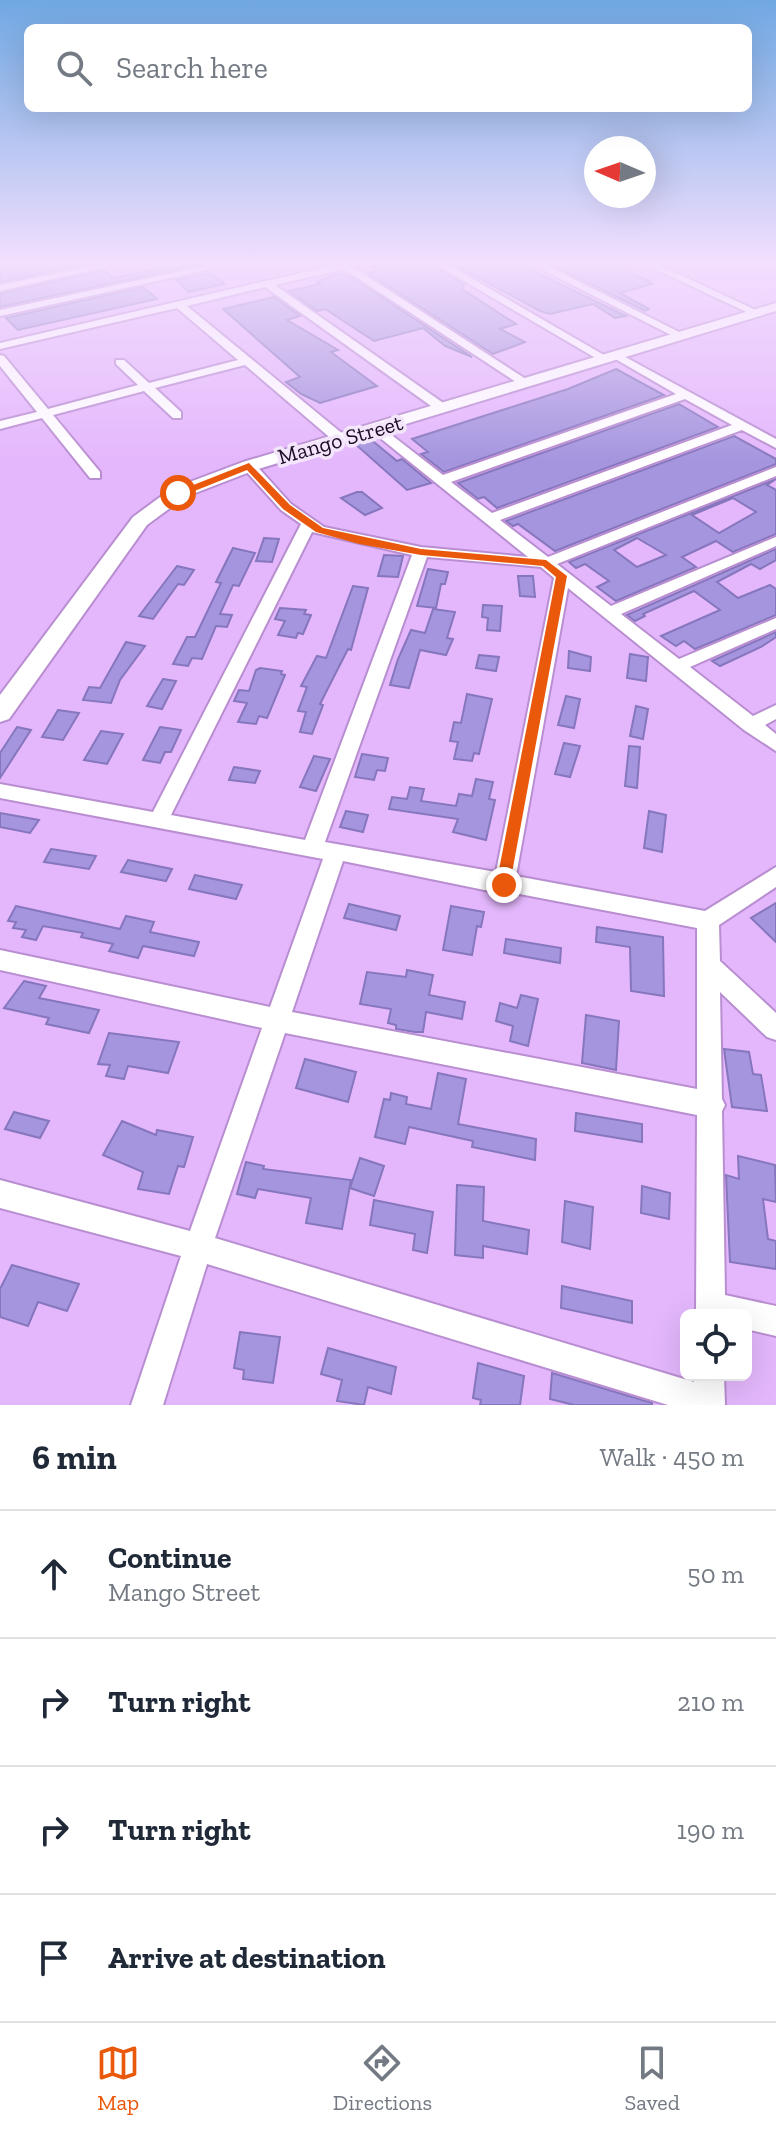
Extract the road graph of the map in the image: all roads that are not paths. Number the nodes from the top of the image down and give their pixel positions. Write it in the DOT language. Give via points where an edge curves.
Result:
graph roads {
  1 [pos="72,330"];
  2 [pos="209,330"];
  3 [pos="327,330"];
  4 [pos="446,330"];
  5 [pos="561,330"];
  6 [pos="668,330"];
  7 [pos="702,330"];
  8 [pos="681,336"];
  9 [pos="0,346"];
  10 [pos="610,356"];
  11 [pos="0,358"];
  12 [pos="246,361"];
  13 [pos="120,362"];
  14 [pos="526,383"];
  15 [pos="146,387"];
  16 [pos="687,394"];
  17 [pos="442,408"];
  18 [pos="46,413"];
  19 [pos="177,415"];
  20 [pos="0,425"];
  21 [pos="744,425"];
  22 [pos="375,429"];
  23 [pos="339,438"];
  24 [pos="776,444"];
  25 [pos="249,466"];
  26 [pos="776,471"];
  27 [pos="95,475"];
  28 [pos="442,480"];
  29 [pos="492,518"];
  30 [pos="308,524"];
  31 [pos="776,541"];
  32 [pos="421,552"];
  33 [pos="546,563"];
  34 [pos="562,576"];
  35 [pos="609,613"];
  36 [pos="776,623"];
  37 [pos="678,666"];
  38 [pos="2,706"];
  39 [pos="776,711"];
  40 [pos="751,725"];
  41 [pos="776,744"];
  42 [pos="0,791"];
  43 [pos="159,820"];
  44 [pos="324,851"];
  45 [pos="776,876"];
  46 [pos="504,885"];
  47 [pos="708,921"];
  48 [pos="0,960"];
  49 [pos="709,966"];
  50 [pos="277,1020"];
  51 [pos="776,1029"];
  52 [pos="712,1105"];
  53 [pos="0,1194"];
  54 [pos="198,1247"];
  55 [pos="711,1309"];
  56 [pos="752,1317"];
  57 [pos="776,1321"];
  58 [pos="709,1394"];
  59 [pos="147,1405"];
  1 -- 9 [label="street"];
  2 -- 12 [label="street"];
  3 -- 17 [label="street"];
  4 -- 14 [label="street"];
  5 -- 10 [label="street"];
  6 -- 8 [label="street"];
  7 -- 8 [label="main road, Mango Street"];
  8 -- 10 [label="main road, Mango Street"];
  10 -- 14 [label="main road, Mango Street"];
  10 -- 16 [label="street"];
  11 -- 18 [label="street"];
  12 -- 15 [label="street"];
  12 -- 23 [label="street"];
  13 -- 15 [label="street"];
  14 -- 17 [label="main road, Mango Street"];
  15 -- 18 [label="street"];
  15 -- 19 [label="street"];
  16 -- 21 [label="street"];
  16 -- 28 [label="street"];
  17 -- 22 [label="main road, Mango Street"];
  18 -- 20 [label="street"];
  18 -- 27 [label="street"];
  21 -- 24 [label="street"];
  21 -- 29 [label="street"];
  22 -- 23 [label="main road, Mango Street"];
  22 -- 28 [label="street"];
  23 -- 25 [label="main road, Mango Street"];
  25 -- 30 [label="street"];
  25 -- 38 [label="main road, Mango Street" via="178,493 140,521"];
  26 -- 33 [label="street"];
  28 -- 29 [label="street"];
  29 -- 33 [label="street"];
  30 -- 32 [label="street" via="337,536"];
  30 -- 43 [label="street"];
  31 -- 35 [label="street"];
  32 -- 33 [label="street"];
  32 -- 44 [label="street"];
  33 -- 34 [label="street"];
  34 -- 35 [label="street"];
  34 -- 46 [label="street"];
  35 -- 37 [label="street"];
  36 -- 37 [label="street"];
  37 -- 40 [label="street"];
  39 -- 40 [label="street"];
  40 -- 41 [label="street"];
  42 -- 43 [label="street"];
  43 -- 44 [label="street"];
  44 -- 46 [label="street"];
  44 -- 50 [label="street"];
  45 -- 47 [label="street"];
  46 -- 47 [label="street"];
  47 -- 49 [label="street"];
  48 -- 50 [label="street"];
  49 -- 51 [label="street"];
  49 -- 52 [label="street"];
  50 -- 52 [label="street"];
  50 -- 54 [label="street"];
  52 -- 55 [label="street"];
  53 -- 54 [label="street"];
  54 -- 58 [label="street"];
  54 -- 59 [label="street"];
  56 -- 57 [label="street"];
}
